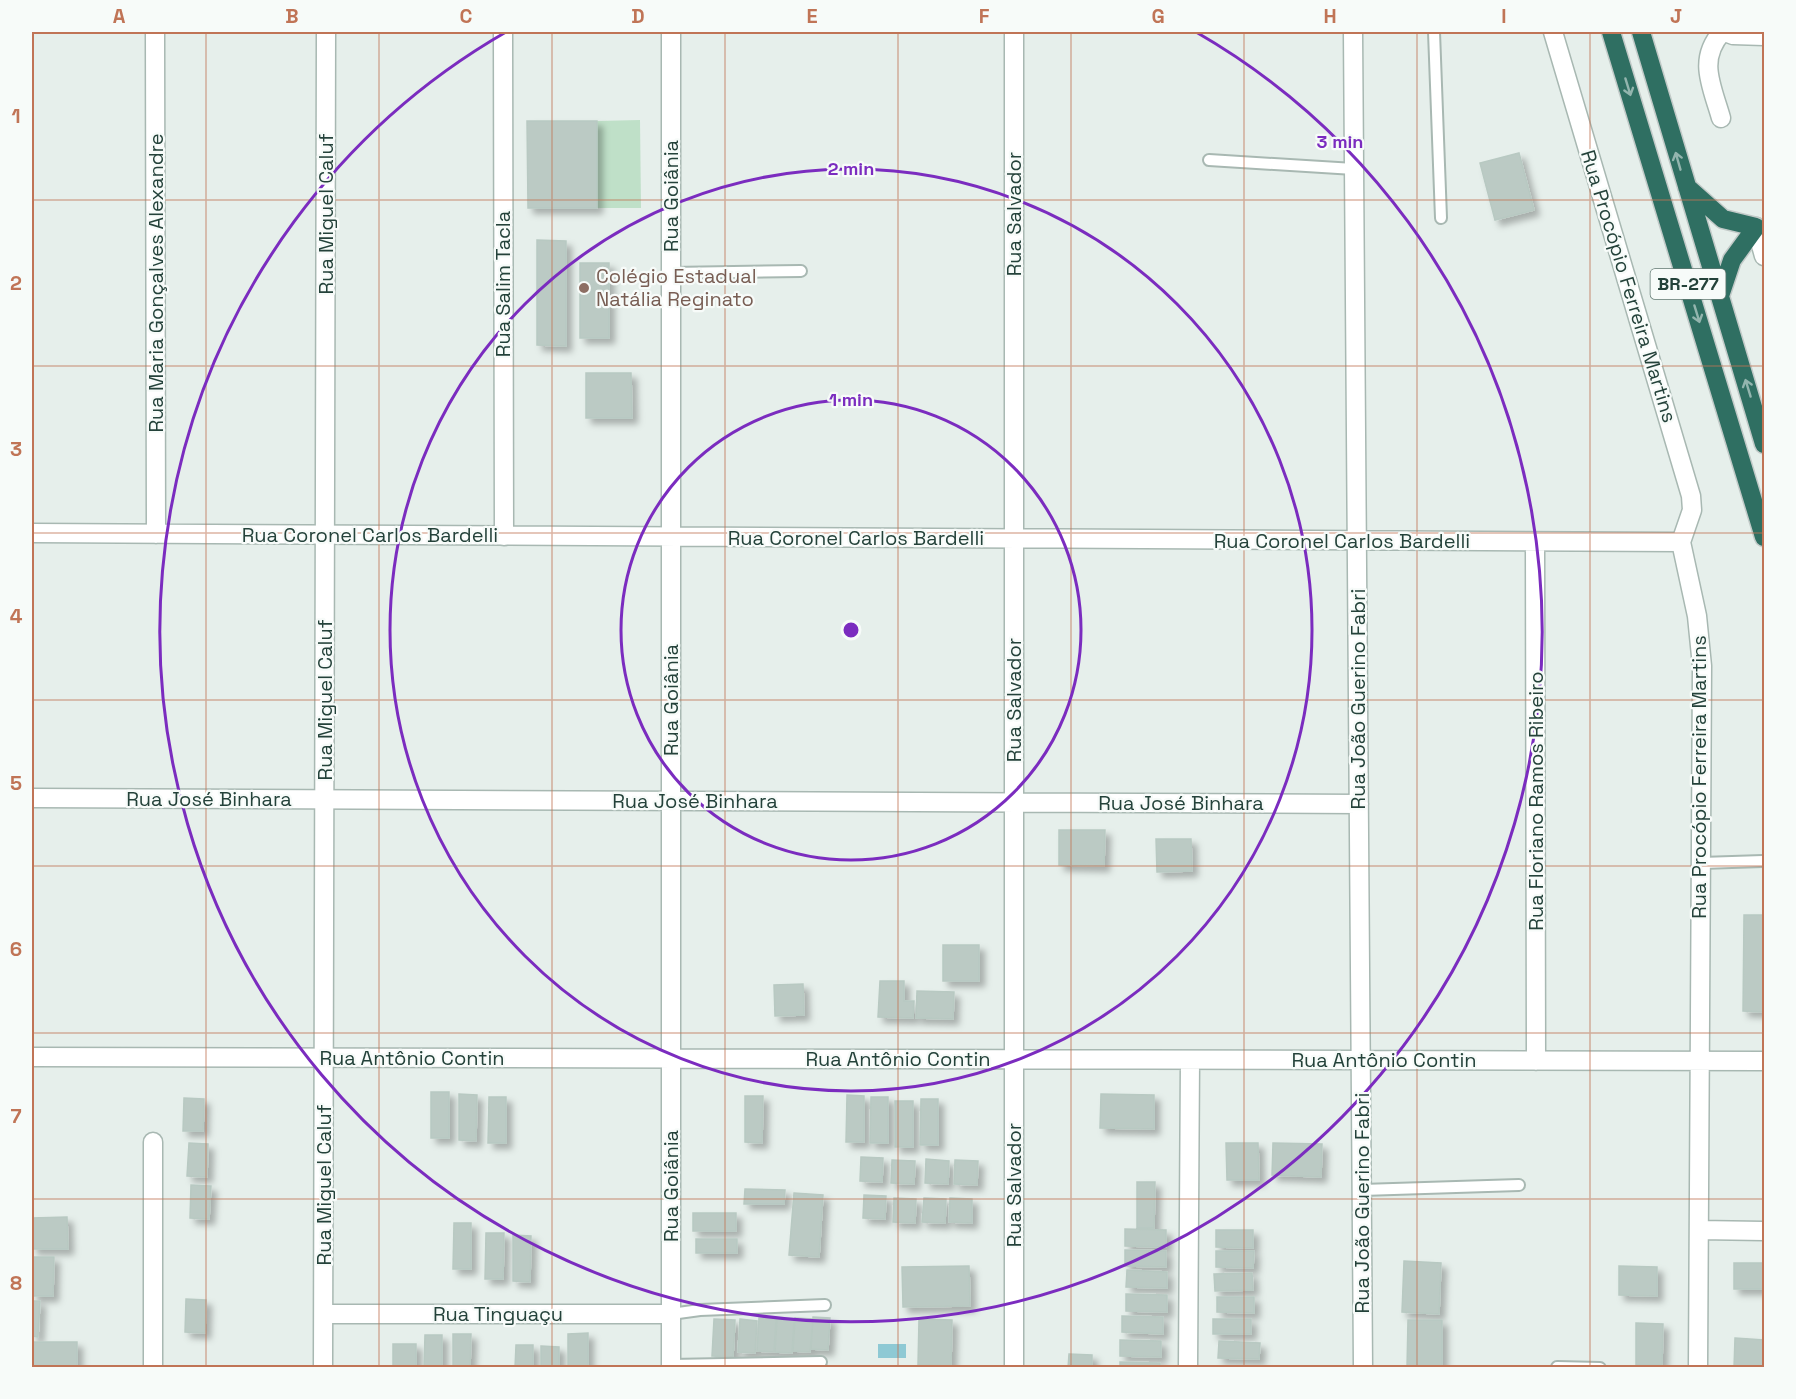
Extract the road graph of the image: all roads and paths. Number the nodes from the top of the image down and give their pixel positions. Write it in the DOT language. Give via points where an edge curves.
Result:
graph roads {
  1 [pos="155,32"];
  2 [pos="326,32"];
  3 [pos="503,32"];
  4 [pos="671,32"];
  5 [pos="1014,32"];
  6 [pos="1353,32"];
  7 [pos="1434,32"];
  8 [pos="1553,32"];
  9 [pos="1611,32"];
  10 [pos="1641,32"];
  11 [pos="1724,32"];
  12 [pos="1764,36"];
  13 [pos="1721,118"];
  14 [pos="1209,160"];
  15 [pos="1354,169"];
  16 [pos="1685,186"];
  17 [pos="1442,218"];
  18 [pos="1756,227"];
  19 [pos="1764,256"];
  20 [pos="801,271"];
  21 [pos="671,273"];
  22 [pos="1720,296"];
  23 [pos="1764,444"];
  24 [pos="32,533"];
  25 [pos="156,534"];
  26 [pos="325,535"];
  27 [pos="504,536"];
  28 [pos="671,537"];
  29 [pos="1764,537"];
  30 [pos="1014,539"];
  31 [pos="1357,541"];
  32 [pos="1536,542"];
  33 [pos="1681,542"];
  34 [pos="32,798"];
  35 [pos="325,799"];
  36 [pos="671,801"];
  37 [pos="1014,802"];
  38 [pos="1359,804"];
  39 [pos="1763,861"];
  40 [pos="1701,863"];
  41 [pos="32,1057"];
  42 [pos="324,1058"];
  43 [pos="671,1059"];
  44 [pos="1014,1059"];
  45 [pos="1190,1060"];
  46 [pos="1361,1060"];
  47 [pos="1536,1061"];
  48 [pos="1700,1061"];
  49 [pos="1764,1061"];
  50 [pos="153,1142"];
  51 [pos="1519,1185"];
  52 [pos="1362,1190"];
  53 [pos="1699,1230"];
  54 [pos="1764,1231"];
  55 [pos="825,1305"];
  56 [pos="324,1314"];
  57 [pos="672,1314"];
  58 [pos="821,1362"];
  59 [pos="671,1366"];
  60 [pos="1557,1366"];
  61 [pos="153,1368"];
  62 [pos="324,1368"];
  63 [pos="1014,1368"];
  64 [pos="1188,1368"];
  65 [pos="1363,1368"];
  66 [pos="1600,1368"];
  67 [pos="1698,1368"];
  1 -- 25 [label="street, Rua Maria Gonçalves Alexandre"];
  2 -- 26 [label="street, Rua Miguel Caluf"];
  3 -- 27 [label="street, Rua Salim Tacla"];
  4 -- 21 [label="street, Rua Goiânia"];
  5 -- 30 [label="street, Rua Salvador"];
  6 -- 15 [label="street, Rua João Guerino Fabri"];
  7 -- 17 [label="lane"];
  8 -- 33 [label="street, Rua Procópio Ferreira Martins" via="1691,496 1692,510"];
  9 -- 29 [label="highway, BR-277, one-way"];
  16 -- 10 [label="highway, BR-277, one-way"];
  11 -- 12 [label="street"];
  11 -- 13 [label="street" via="1708,52 1707,63"];
  14 -- 15 [label="lane"];
  15 -- 31 [label="street, Rua João Guerino Fabri"];
  16 -- 18 [label="highway" via="1723,219"];
  16 -- 22 [label="highway, BR-277"];
  18 -- 19 [label="street"];
  18 -- 22 [label="highway" via="1732,260"];
  20 -- 21 [label="lane"];
  21 -- 28 [label="street, Rua Goiânia"];
  23 -- 22 [label="highway, BR-277, one-way"];
  24 -- 25 [label="street, Rua Coronel Carlos Bardelli"];
  25 -- 26 [label="street, Rua Coronel Carlos Bardelli"];
  26 -- 27 [label="street, Rua Coronel Carlos Bardelli"];
  26 -- 35 [label="street, Rua Miguel Caluf"];
  27 -- 28 [label="street, Rua Coronel Carlos Bardelli"];
  28 -- 30 [label="street, Rua Coronel Carlos Bardelli"];
  28 -- 36 [label="street, Rua Goiânia"];
  30 -- 31 [label="street, Rua Coronel Carlos Bardelli"];
  30 -- 37 [label="street, Rua Salvador"];
  31 -- 32 [label="street, Rua Coronel Carlos Bardelli"];
  31 -- 38 [label="street, Rua João Guerino Fabri"];
  32 -- 33 [label="street, Rua Coronel Carlos Bardelli"];
  32 -- 47 [label="street, Rua Floriano Ramos Ribeiro"];
  33 -- 40 [label="street, Rua Procópio Ferreira Martins" via="1701,643"];
  34 -- 35 [label="street, Rua José Binhara"];
  35 -- 36 [label="street, Rua José Binhara"];
  35 -- 42 [label="street, Rua Miguel Caluf"];
  36 -- 37 [label="street, Rua José Binhara"];
  36 -- 43 [label="street, Rua Goiânia"];
  37 -- 38 [label="street, Rua José Binhara"];
  37 -- 44 [label="street, Rua Salvador"];
  38 -- 46 [label="street, Rua João Guerino Fabri"];
  39 -- 40 [label="lane"];
  40 -- 48 [label="street, Rua Procópio Ferreira Martins"];
  41 -- 42 [label="street, Rua Antônio Contin"];
  42 -- 43 [label="street, Rua Antônio Contin"];
  42 -- 56 [label="street, Rua Miguel Caluf"];
  43 -- 44 [label="street, Rua Antônio Contin"];
  43 -- 57 [label="street, Rua Goiânia"];
  44 -- 45 [label="street, Rua Antônio Contin"];
  44 -- 63 [label="street, Rua Salvador"];
  45 -- 46 [label="street, Rua Antônio Contin"];
  45 -- 64 [label="street"];
  46 -- 47 [label="street, Rua Antônio Contin"];
  46 -- 52 [label="street, Rua João Guerino Fabri"];
  47 -- 48 [label="street, Rua Antônio Contin"];
  48 -- 49 [label="street, Rua Antônio Contin"];
  48 -- 53 [label="street, Rua Procópio Ferreira Martins"];
  50 -- 61 [label="street"];
  51 -- 52 [label="lane"];
  52 -- 65 [label="street, Rua João Guerino Fabri"];
  53 -- 54 [label="street"];
  53 -- 67 [label="street, Rua Procópio Ferreira Martins"];
  55 -- 57 [label="lane"];
  56 -- 57 [label="street, Rua Tinguaçu"];
  56 -- 62 [label="street, Rua Miguel Caluf"];
  57 -- 59 [label="street, Rua Goiânia"];
  58 -- 59 [label="lane"];
  60 -- 66 [label="lane"];
}
